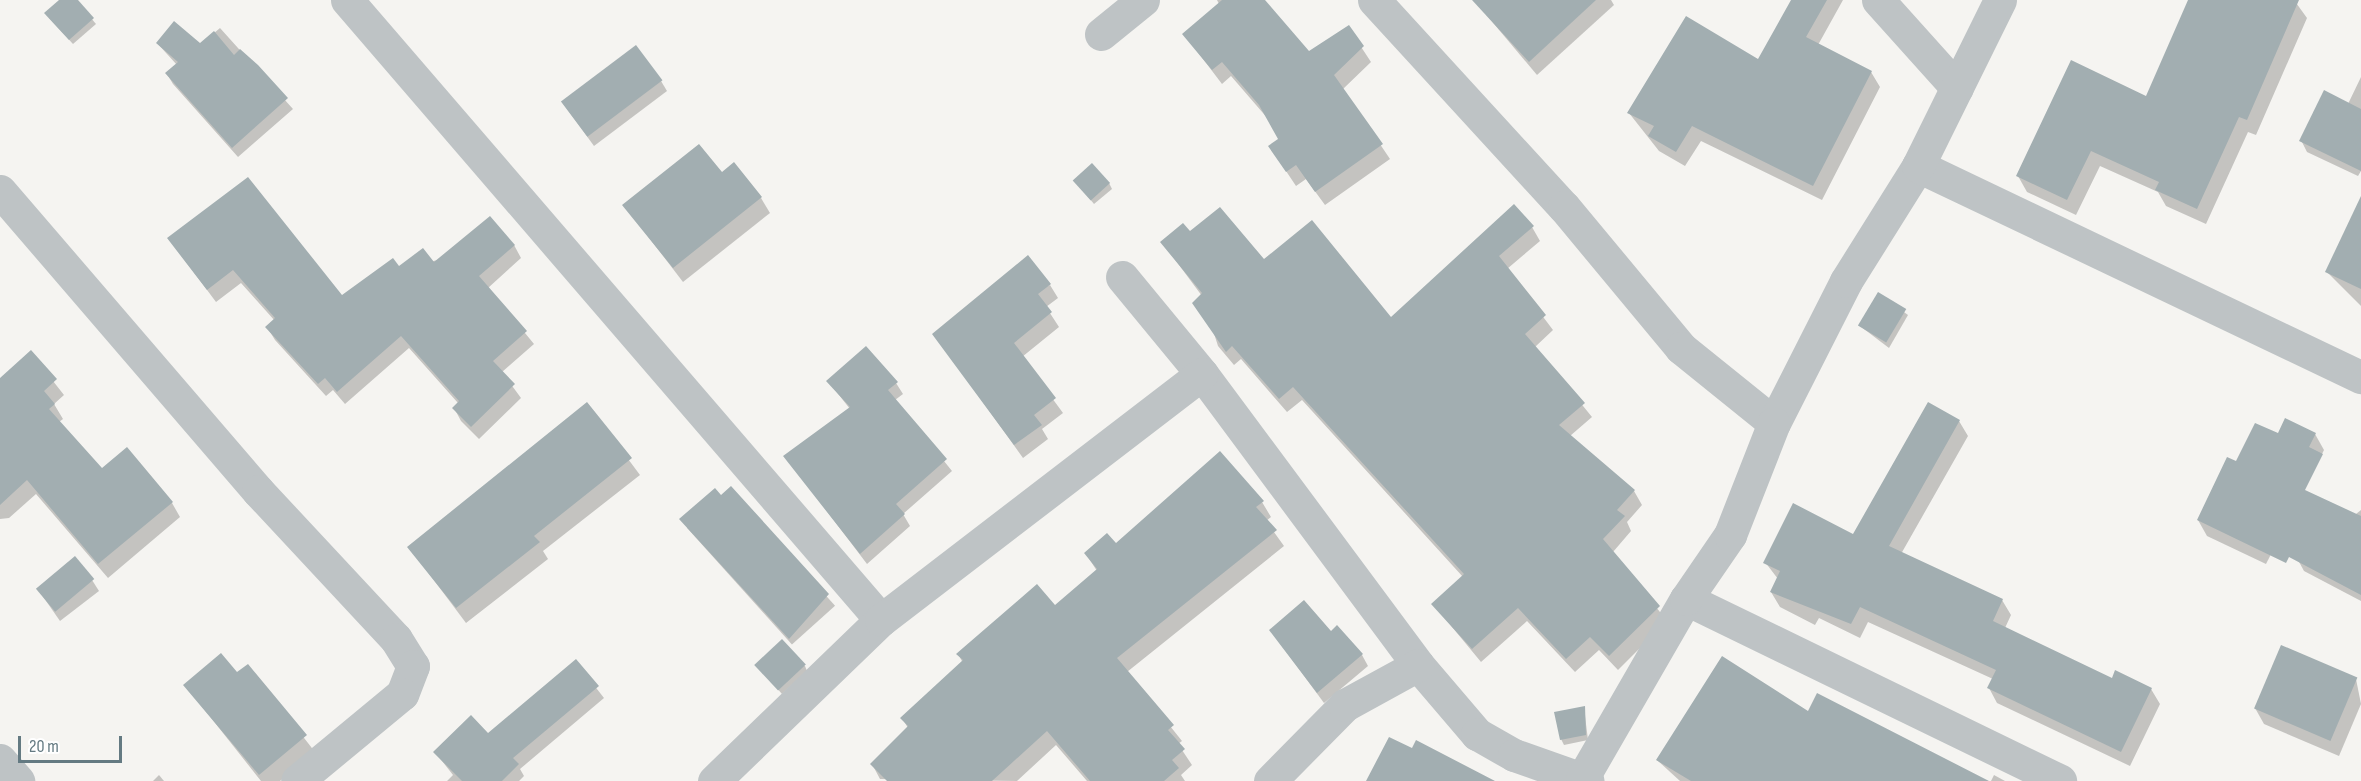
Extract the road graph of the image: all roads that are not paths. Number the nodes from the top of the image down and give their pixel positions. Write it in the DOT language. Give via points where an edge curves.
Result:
graph roads {
  1 [pos="347,0"];
  2 [pos="1143,0"];
  3 [pos="1374,0"];
  4 [pos="1878,0"];
  5 [pos="2000,0"];
  6 [pos="1101,34"];
  7 [pos="1957,88"];
  8 [pos="1918,166"];
  9 [pos="0,191"];
  10 [pos="1122,277"];
  11 [pos="1202,374"];
  12 [pos="2361,377"];
  13 [pos="1774,423"];
  14 [pos="1686,599"];
  15 [pos="881,620"];
  16 [pos="1418,665"];
  17 [pos="0,760"];
  18 [pos="1585,780"];
  19 [pos="18,781"];
  20 [pos="297,781"];
  21 [pos="714,781"];
  22 [pos="1270,781"];
  23 [pos="2060,781"];
  1 -- 15 [label="street"];
  2 -- 6 [label="street"];
  3 -- 13 [label="street" via="1564,207 1681,348"];
  4 -- 7 [label="street"];
  5 -- 7 [label="street"];
  7 -- 8 [label="street"];
  8 -- 12 [label="street"];
  8 -- 13 [label="street" via="1846,281"];
  9 -- 20 [label="street" via="220,448 396,639 413,666 402,694"];
  10 -- 11 [label="street"];
  11 -- 15 [label="street"];
  11 -- 16 [label="street"];
  13 -- 14 [label="street" via="1730,535"];
  14 -- 18 [label="street"];
  14 -- 23 [label="street"];
  15 -- 21 [label="street"];
  16 -- 18 [label="street" via="1477,734 1514,755"];
  16 -- 22 [label="street" via="1345,705"];
  17 -- 19 [label="street"];
}
